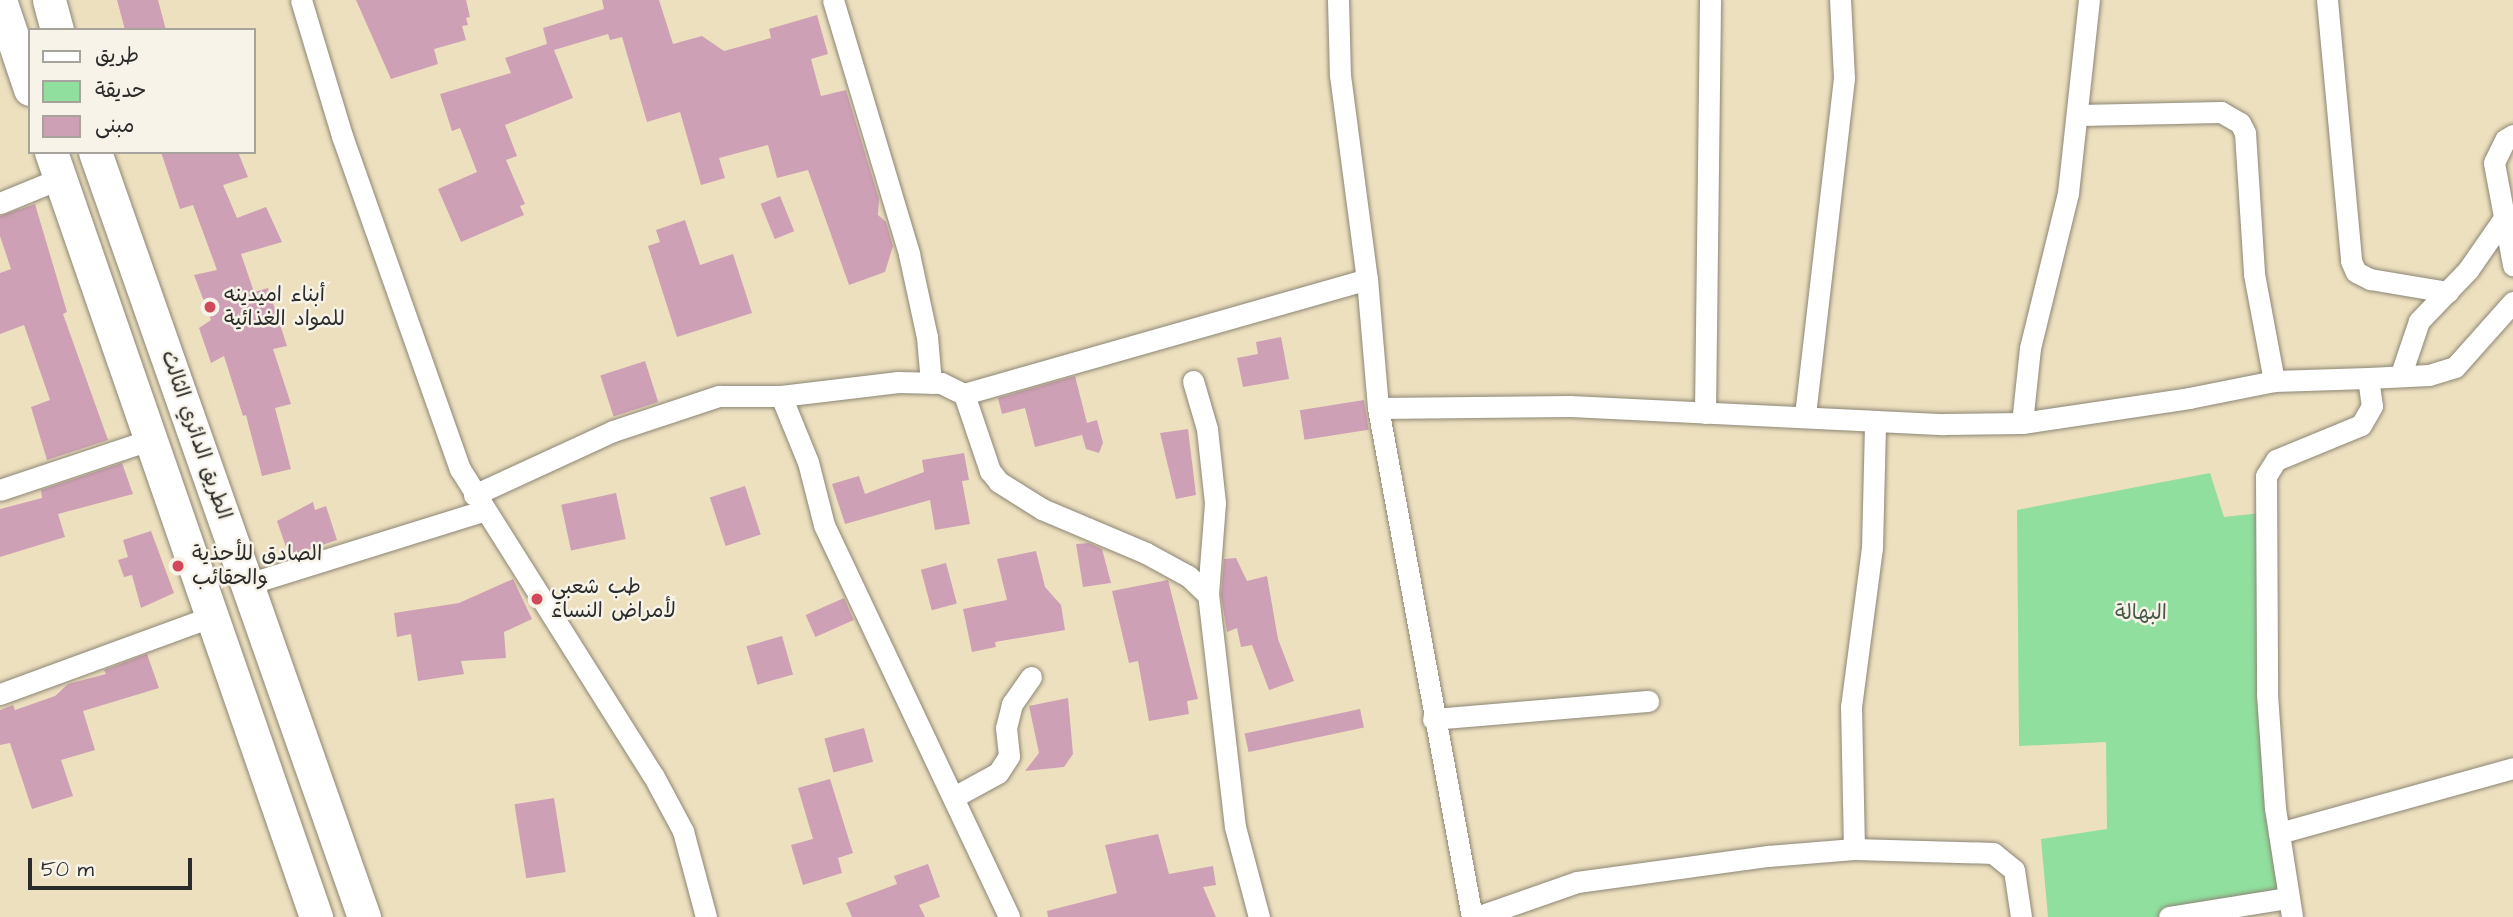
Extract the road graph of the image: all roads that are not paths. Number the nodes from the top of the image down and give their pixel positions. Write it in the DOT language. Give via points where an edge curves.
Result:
graph roads {
  1 [pos="49,0"];
  2 [pos="301,0"];
  3 [pos="836,0"];
  4 [pos="1338,0"];
  5 [pos="1710,0"];
  6 [pos="1840,0"];
  7 [pos="2089,0"];
  8 [pos="2327,0"];
  9 [pos="1,3"];
  10 [pos="56,28"];
  11 [pos="28,83"];
  12 [pos="2079,115"];
  13 [pos="2513,135"];
  14 [pos="96,154"];
  15 [pos="56,165"];
  16 [pos="0,203"];
  17 [pos="2504,218"];
  18 [pos="2513,265"];
  19 [pos="1367,279"];
  20 [pos="2448,292"];
  21 [pos="2513,302"];
  22 [pos="2402,374"];
  23 [pos="2368,378"];
  24 [pos="2274,380"];
  25 [pos="1193,381"];
  26 [pos="931,383"];
  27 [pos="964,394"];
  28 [pos="781,396"];
  29 [pos="1378,408"];
  30 [pos="1705,413"];
  31 [pos="1805,415"];
  32 [pos="1875,421"];
  33 [pos="2022,423"];
  34 [pos="152,439"];
  35 [pos="0,491"];
  36 [pos="478,503"];
  37 [pos="247,584"];
  38 [pos="1208,595"];
  39 [pos="213,616"];
  40 [pos="1031,677"];
  41 [pos="0,694"];
  42 [pos="1648,701"];
  43 [pos="1433,719"];
  44 [pos="2513,768"];
  45 [pos="954,797"];
  46 [pos="2279,833"];
  47 [pos="1854,849"];
  48 [pos="2290,907"];
  49 [pos="316,917"];
  50 [pos="364,917"];
  51 [pos="706,917"];
  52 [pos="1009,917"];
  53 [pos="1259,917"];
  54 [pos="1475,917"];
  55 [pos="2021,917"];
  56 [pos="2169,917"];
  1 -- 10 [label="main road"];
  2 -- 36 [label="street" via="328,94 441,423"];
  3 -- 26 [label="street" via="909,254 927,337"];
  4 -- 19 [label="street" via="1340,75"];
  5 -- 30 [label="street"];
  6 -- 31 [label="street" via="1844,78"];
  7 -- 12 [label="street"];
  8 -- 20 [label="street" via="2351,261 2356,272 2370,279"];
  9 -- 11 [label="main road"];
  12 -- 24 [label="street" via="2221,112 2240,123 2245,133 2254,274"];
  12 -- 33 [label="street" via="2060,235 2031,348"];
  13 -- 17 [label="street" via="2505,140 2494,163"];
  14 -- 37 [label="main road, الطريق الدائري الثالث"];
  15 -- 16 [label="street"];
  15 -- 34 [label="main road, الطريق الدائري الثالث"];
  17 -- 18 [label="street"];
  17 -- 20 [label="street"];
  19 -- 27 [label="street"];
  19 -- 29 [label="street"];
  20 -- 22 [label="street" via="2414,329"];
  21 -- 22 [label="street" via="2455,367 2442,373"];
  22 -- 23 [label="street"];
  23 -- 24 [label="street"];
  23 -- 46 [label="street" via="2372,406 2361,425 2276,460 2266,476 2267,694"];
  24 -- 33 [label="street"];
  25 -- 38 [label="street" via="1207,429 1215,503"];
  26 -- 27 [label="street"];
  26 -- 28 [label="street" via="898,382"];
  27 -- 38 [label="street" via="990,471 999,482 1042,509 1146,553 1188,576"];
  28 -- 36 [label="street" via="746,393 693,404 613,430"];
  28 -- 45 [label="street" via="808,462 824,524"];
  29 -- 30 [label="street" via="1570,405"];
  29 -- 43 [label="street"];
  30 -- 31 [label="street"];
  31 -- 32 [label="street"];
  32 -- 33 [label="street"];
  32 -- 47 [label="street" via="1871,548 1849,747"];
  34 -- 35 [label="street"];
  34 -- 39 [label="main road, الطريق الدائري الثالث"];
  36 -- 37 [label="street"];
  36 -- 51 [label="street" via="572,641 684,831"];
  37 -- 50 [label="main road, الطريق الدائري الثالث"];
  38 -- 53 [label="street" via="1236,827"];
  39 -- 41 [label="street"];
  39 -- 49 [label="main road, الطريق الدائري الثالث"];
  40 -- 45 [label="street" via="1012,704 1006,728 1009,756 998,773"];
  42 -- 43 [label="street"];
  43 -- 54 [label="street"];
  44 -- 46 [label="street"];
  45 -- 52 [label="street"];
  46 -- 48 [label="street"];
  47 -- 54 [label="street" via="1577,882"];
  47 -- 55 [label="street" via="1993,853 2014,870"];
  48 -- 56 [label="street"];
}
